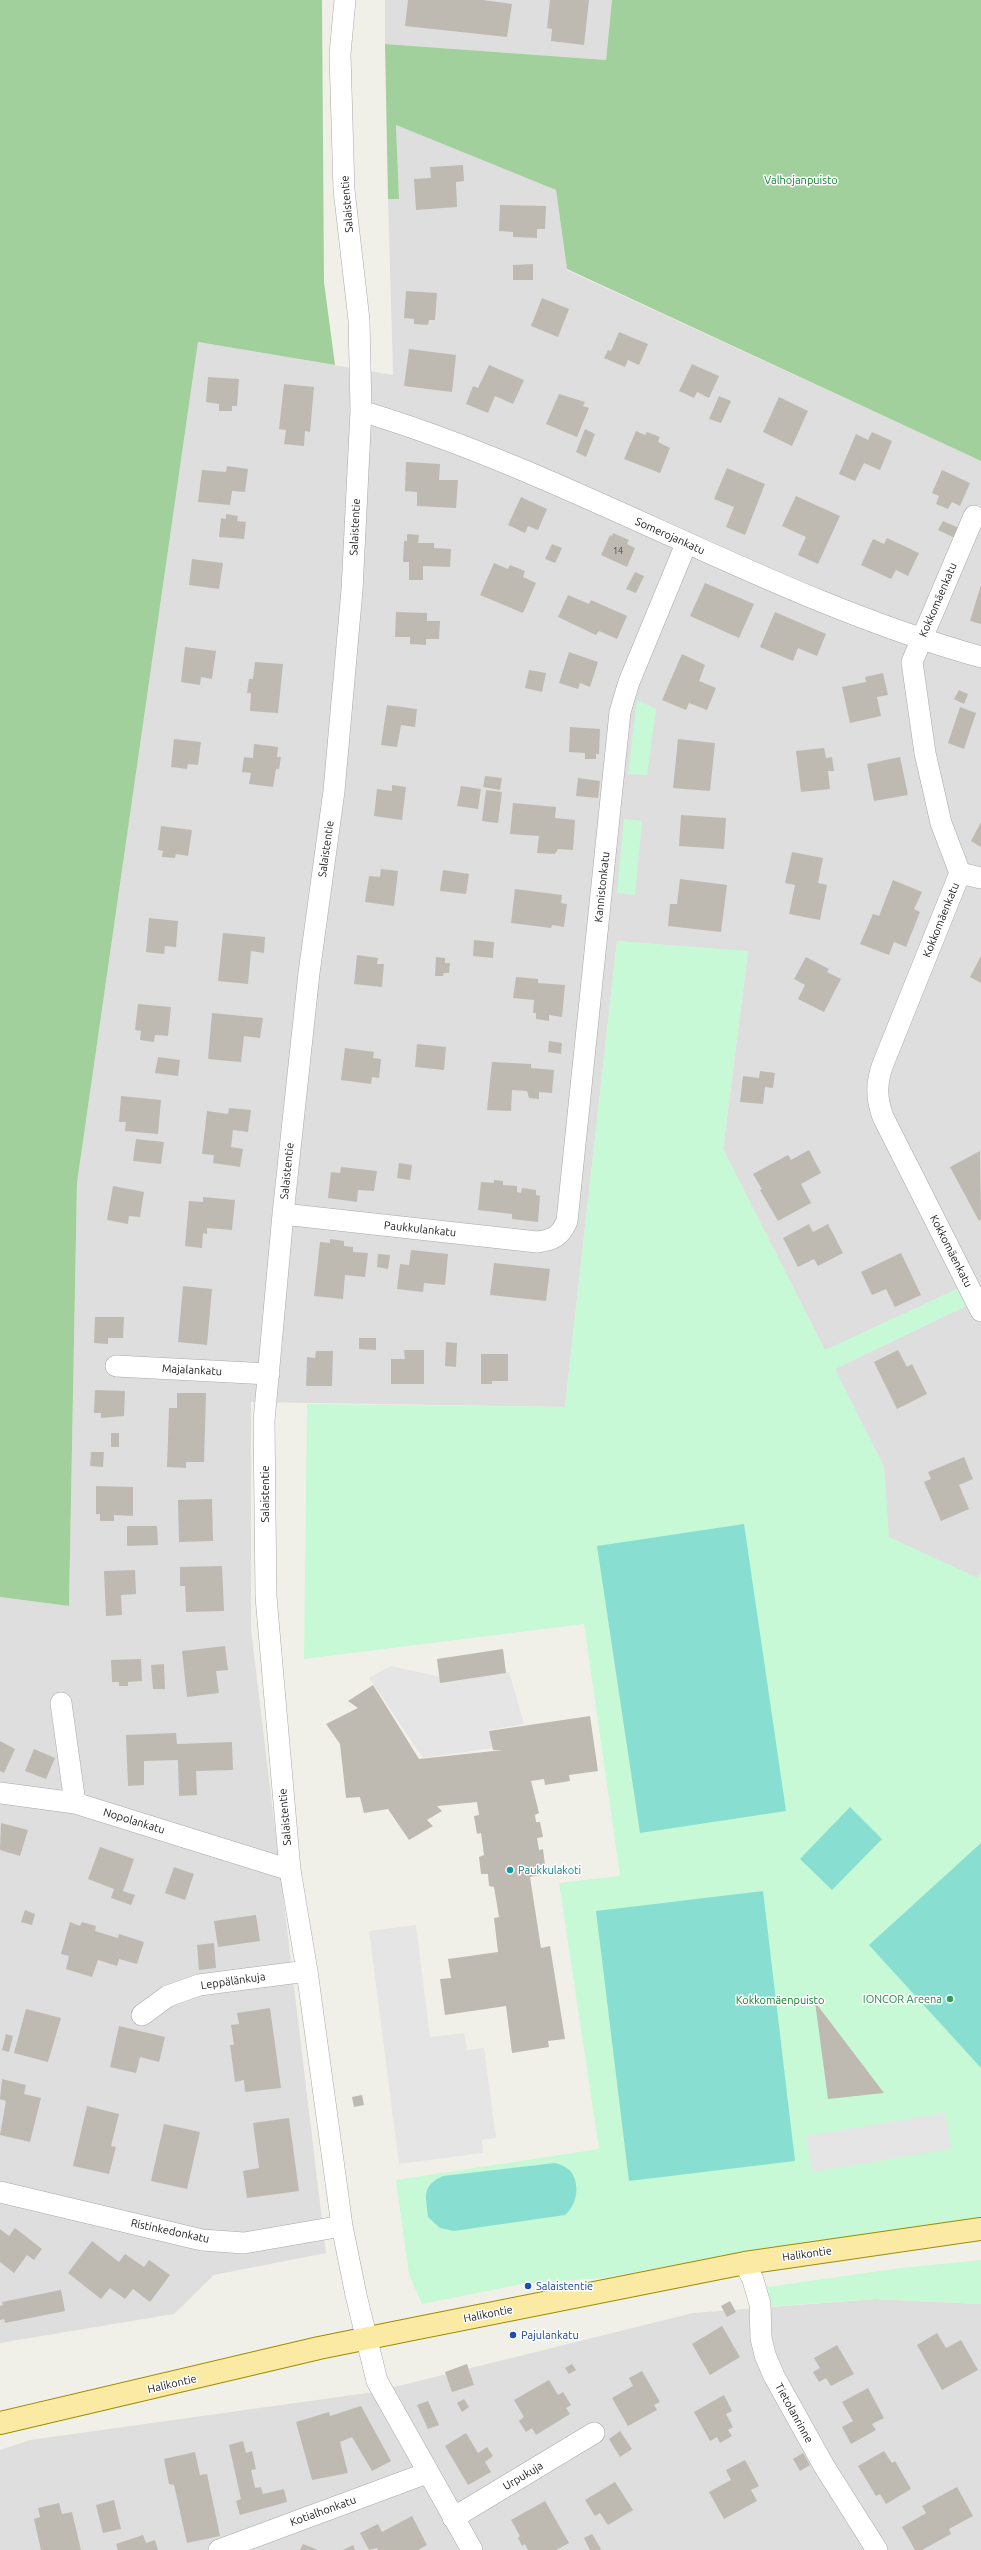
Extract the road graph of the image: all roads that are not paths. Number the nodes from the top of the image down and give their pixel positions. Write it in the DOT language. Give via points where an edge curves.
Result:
graph roads {
  1 [pos="345,0"];
  2 [pos="361,411"];
  3 [pos="974,516"];
  4 [pos="686,544"];
  5 [pos="921,640"];
  6 [pos="981,657"];
  7 [pos="960,873"];
  8 [pos="981,878"];
  9 [pos="282,1214"];
  10 [pos="556,1238"];
  11 [pos="974,1279"];
  12 [pos="981,1311"];
  13 [pos="116,1366"];
  14 [pos="269,1374"];
  15 [pos="61,1703"];
  16 [pos="0,1792"];
  17 [pos="75,1803"];
  18 [pos="290,1870"];
  19 [pos="307,1971"];
  20 [pos="142,2015"];
  21 [pos="0,2192"];
  22 [pos="342,2226"];
  23 [pos="981,2229"];
  24 [pos="745,2263"];
  25 [pos="366,2338"];
  26 [pos="0,2422"];
  27 [pos="594,2433"];
  28 [pos="427,2473"];
  29 [pos="453,2518"];
  30 [pos="219,2550"];
  31 [pos="472,2550"];
  32 [pos="877,2550"];
  1 -- 2 [label="street, Salaistentie" via="340,54 344,190 359,320"];
  2 -- 4 [label="street, Somerojankatu" via="509,464"];
  2 -- 9 [label="street, Salaistentie" via="352,590 334,791 309,973"];
  3 -- 5 [label="street, Kokkomäenkatu"];
  4 -- 5 [label="street, Somerojankatu"];
  4 -- 10 [label="street, Kannistonkatu" via="629,682 620,712 567,1221"];
  5 -- 6 [label="street, Somerojankatu"];
  5 -- 7 [label="street, Kokkomäenkatu" via="912,662 925,753 942,823"];
  7 -- 8 [label="street"];
  7 -- 11 [label="street, Kokkomäenkatu" via="883,1064 877,1081 877,1101 883,1117"];
  9 -- 10 [label="street, Paukkulankatu" via="537,1242"];
  9 -- 14 [label="street, Salaistentie"];
  11 -- 12 [label="street, Kokkomäenkatu"];
  13 -- 14 [label="street, Majalankatu"];
  14 -- 18 [label="street, Salaistentie" via="264,1421 266,1596"];
  15 -- 17 [label="street"];
  16 -- 17 [label="street, Nopolankatu"];
  17 -- 18 [label="street, Nopolankatu"];
  18 -- 19 [label="street, Salaistentie"];
  19 -- 20 [label="street, Leppälänkuja" via="199,1985 168,1996"];
  19 -- 22 [label="street, Salaistentie"];
  21 -- 22 [label="street, Ristinkedonkatu" via="202,2240 244,2243"];
  22 -- 25 [label="street, Salaistentie"];
  23 -- 24 [label="main road, Halikontie"];
  24 -- 25 [label="main road, Halikontie"];
  24 -- 32 [label="street, Tietolanrinne" via="760,2304 761,2338 774,2376 824,2466"];
  25 -- 26 [label="main road, Halikontie"];
  25 -- 28 [label="street" via="377,2381"];
  27 -- 29 [label="street, Urpukuja"];
  28 -- 29 [label="street"];
  28 -- 30 [label="street, Kotialhonkatu"];
  29 -- 31 [label="street"];
}
